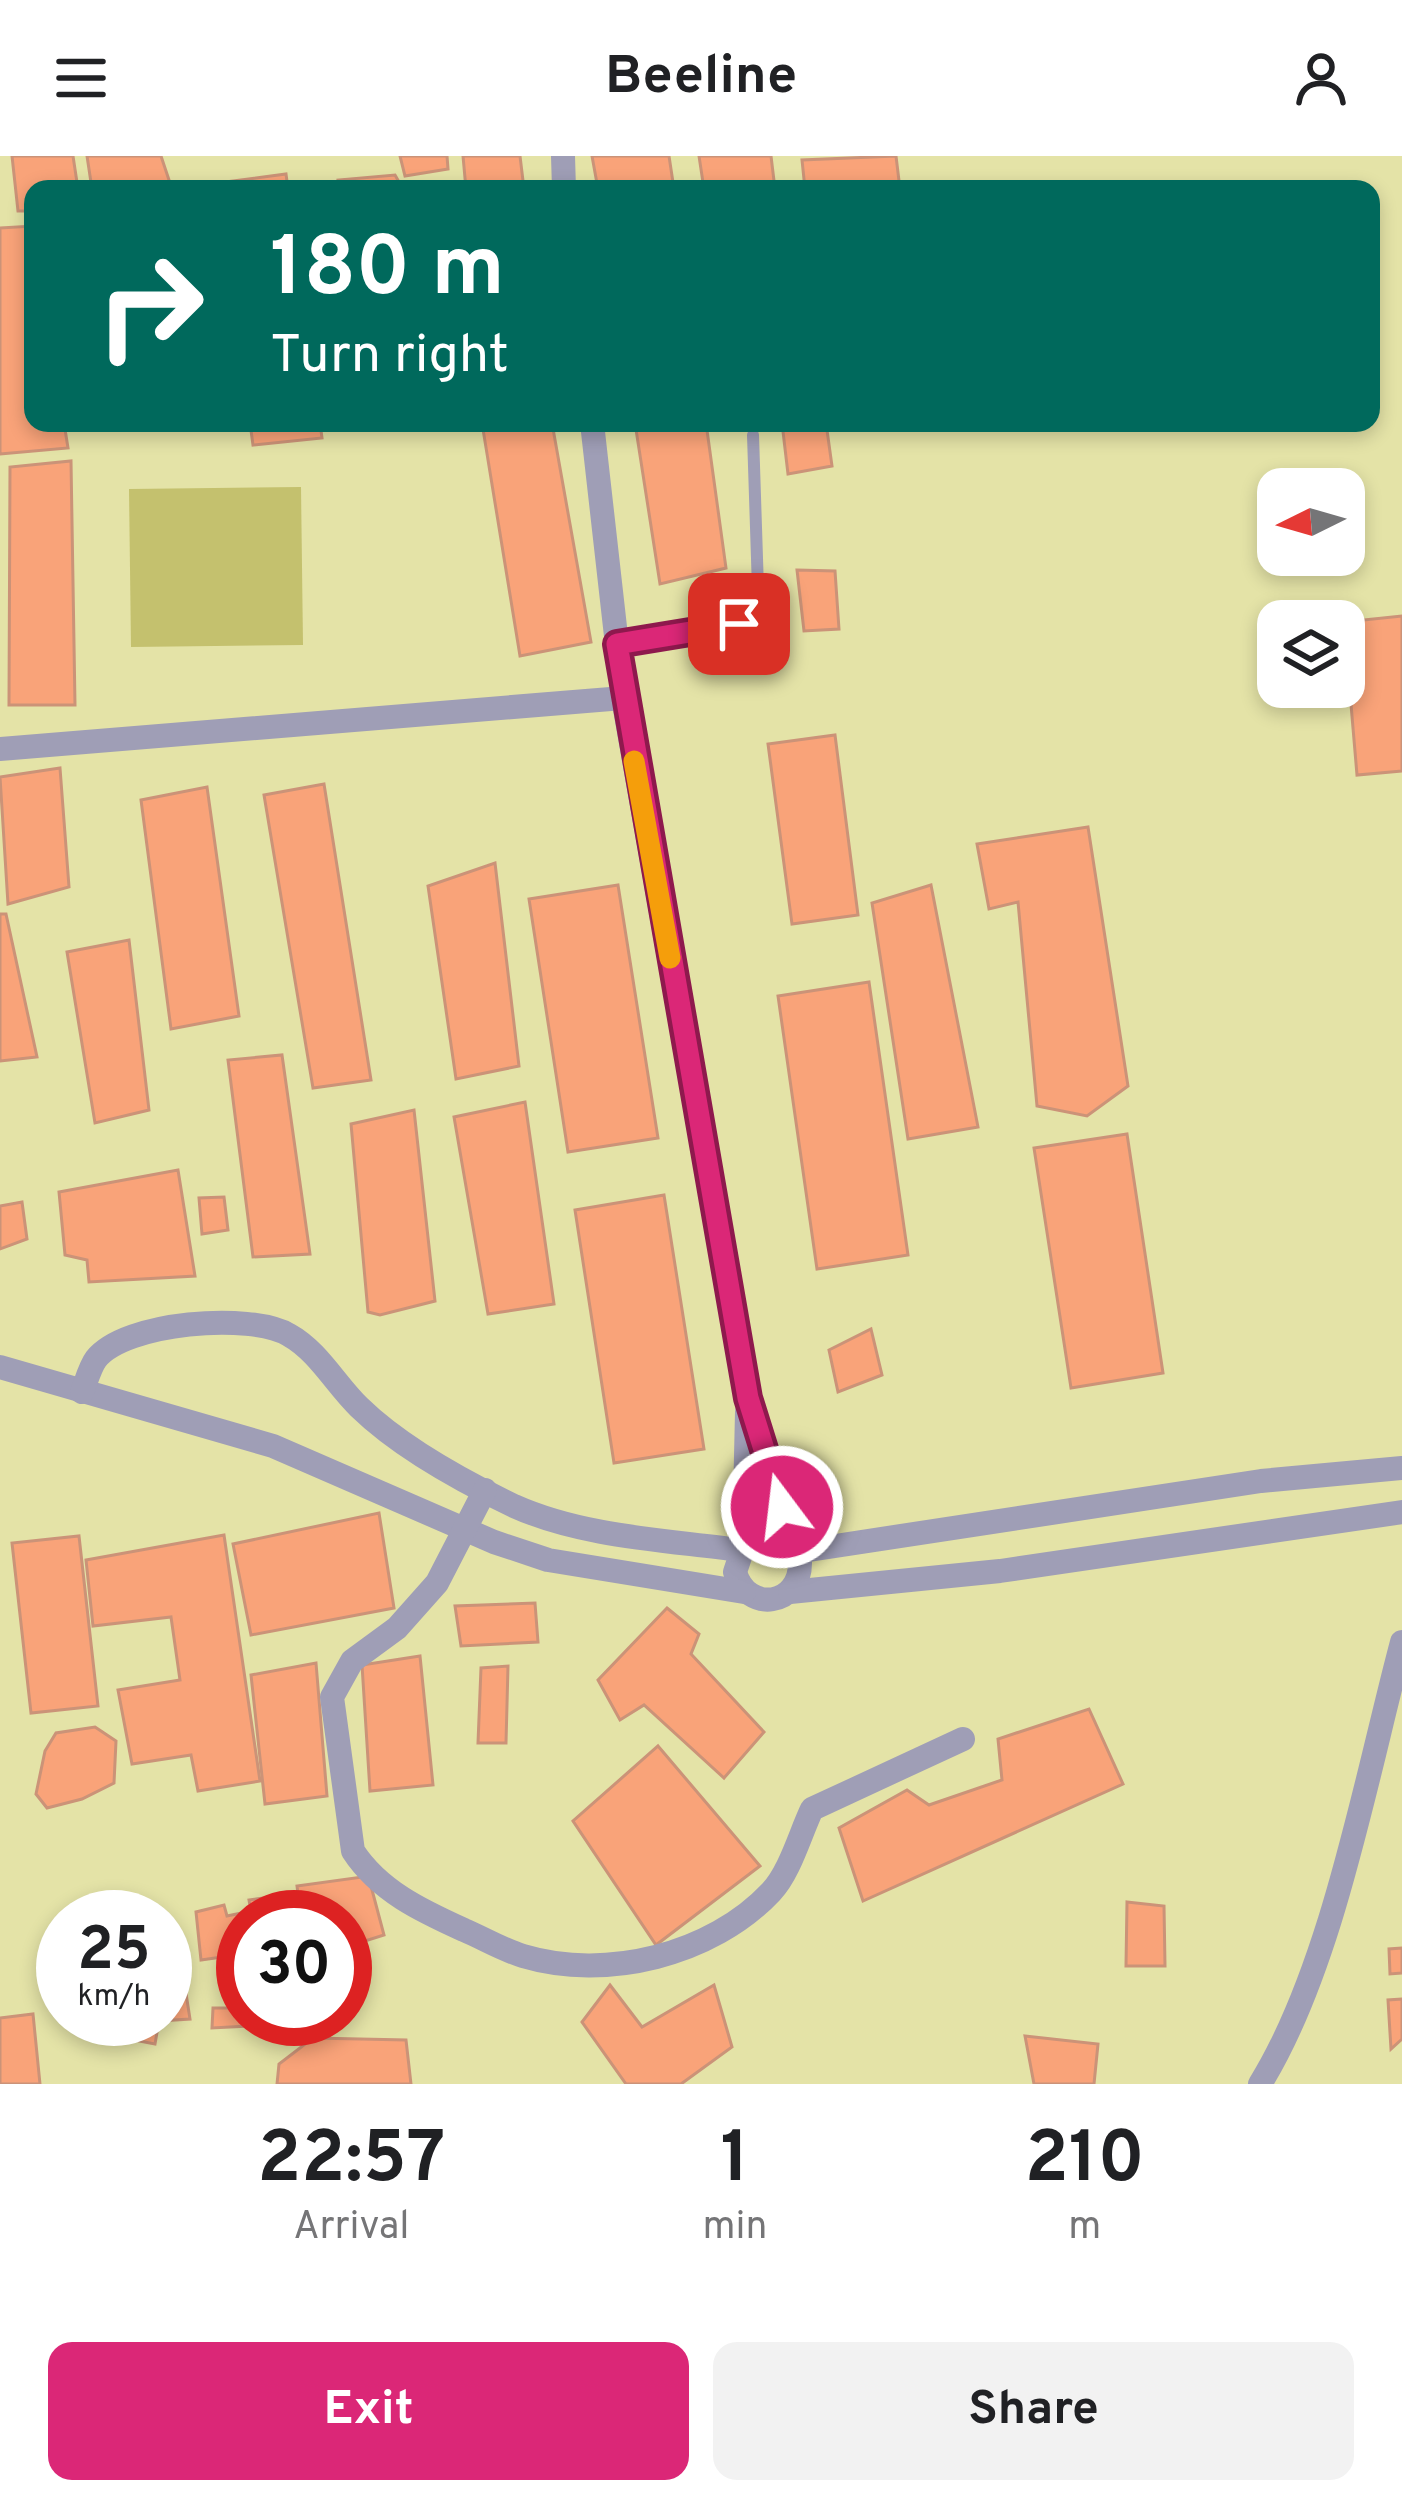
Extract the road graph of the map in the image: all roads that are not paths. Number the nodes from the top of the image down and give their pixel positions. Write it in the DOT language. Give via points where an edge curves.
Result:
graph roads {
  1 [pos="593,432"];
  2 [pos="753,435"];
  3 [pos="617,644"];
  4 [pos="623,698"];
  5 [pos="0,749"];
  6 [pos="0,1367"];
  7 [pos="82,1392"];
  8 [pos="748,1398"];
  9 [pos="1402,1468"];
  10 [pos="485,1490"];
  11 [pos="1402,1512"];
  12 [pos="466,1529"];
  13 [pos="742,1548"];
  14 [pos="793,1548"];
  15 [pos="744,1592"];
  16 [pos="790,1592"];
  17 [pos="1402,1642"];
  18 [pos="963,1739"];
  19 [pos="1260,2084"];
  1 -- 3 [label="street"];
  2 -- 3 [label="lane" via="752,610 739,624"];
  3 -- 4 [label="street"];
  4 -- 5 [label="street"];
  4 -- 8 [label="street"];
  6 -- 7 [label="street"];
  7 -- 10 [label="street" via="97,1358 127,1337 187,1324 267,1327 304,1346 393,1434"];
  7 -- 12 [label="street" via="274,1446"];
  8 -- 13 [label="street"];
  8 -- 14 [label="street"];
  9 -- 14 [label="street"];
  10 -- 12 [label="street"];
  10 -- 13 [label="street" via="574,1526"];
  11 -- 16 [label="street" via="1000,1571"];
  12 -- 15 [label="street" via="590,1570"];
  12 -- 18 [label="street" via="437,1583 340,1677 332,1697 349,1830 367,1873 422,1911 526,1957 609,1964 665,1956 720,1933 774,1890 812,1809"];
  13 -- 14 [label="street" via="776,1536"];
  13 -- 15 [label="street" via="735,1572"];
  14 -- 16 [label="street" via="800,1573"];
  15 -- 16 [label="street" via="772,1600"];
  17 -- 19 [label="street" via="1316,1959 1289,2036"];
}
